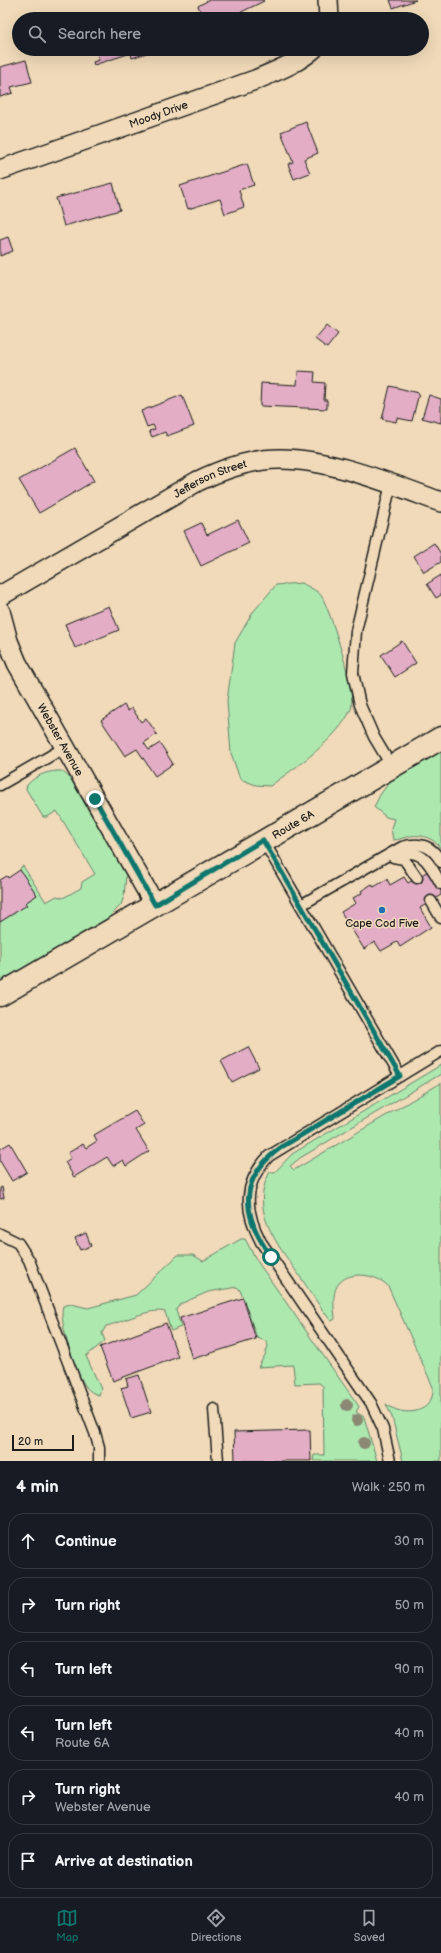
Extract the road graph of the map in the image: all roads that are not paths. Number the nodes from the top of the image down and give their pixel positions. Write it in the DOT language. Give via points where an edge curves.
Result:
graph roads {
  1 [pos="328,0"];
  2 [pos="329,12"];
  3 [pos="305,56"];
  4 [pos="0,170"];
  5 [pos="391,484"];
  6 [pos="441,502"];
  7 [pos="0,596"];
  8 [pos="0,611"];
  9 [pos="441,738"];
  10 [pos="64,748"];
  11 [pos="392,767"];
  12 [pos="0,785"];
  13 [pos="263,840"];
  14 [pos="381,859"];
  15 [pos="441,862"];
  16 [pos="417,878"];
  17 [pos="441,884"];
  18 [pos="431,901"];
  19 [pos="301,904"];
  20 [pos="155,905"];
  21 [pos="441,918"];
  22 [pos="0,995"];
  23 [pos="441,1051"];
  24 [pos="400,1076"];
  25 [pos="0,1234"];
  26 [pos="214,1410"];
  27 [pos="99,1461"];
  28 [pos="218,1461"];
  29 [pos="390,1461"];
  1 -- 2 [label="street"];
  3 -- 4 [label="street, Moody Drive" via="254,80"];
  5 -- 6 [label="street, Jefferson Street"];
  5 -- 7 [label="street, Jefferson Street" via="319,462 280,459 239,465 198,481"];
  5 -- 11 [label="lane" via="356,631 353,673 360,705"];
  8 -- 10 [label="street, Webster Avenue" via="17,663"];
  9 -- 11 [label="main road, Route 6A"];
  10 -- 12 [label="lane"];
  10 -- 20 [label="street, Webster Avenue"];
  11 -- 13 [label="main road, Route 6A"];
  13 -- 19 [label="lane"];
  13 -- 20 [label="main road, Route 6A"];
  14 -- 15 [label="lane" via="402,847 420,844 428,846"];
  14 -- 16 [label="lane" via="404,859"];
  14 -- 17 [label="lane" via="400,853 417,854 427,860"];
  14 -- 19 [label="lane"];
  18 -- 21 [label="lane"];
  19 -- 24 [label="lane"];
  20 -- 22 [label="main road, Route 6A"];
  23 -- 24 [label="lane"];
  24 -- 29 [label="lane" via="269,1156 252,1178 249,1189 252,1220 261,1242 371,1403 383,1429"];
  25 -- 27 [label="lane" via="18,1243 29,1260 95,1433"];
  26 -- 28 [label="lane"];
}
